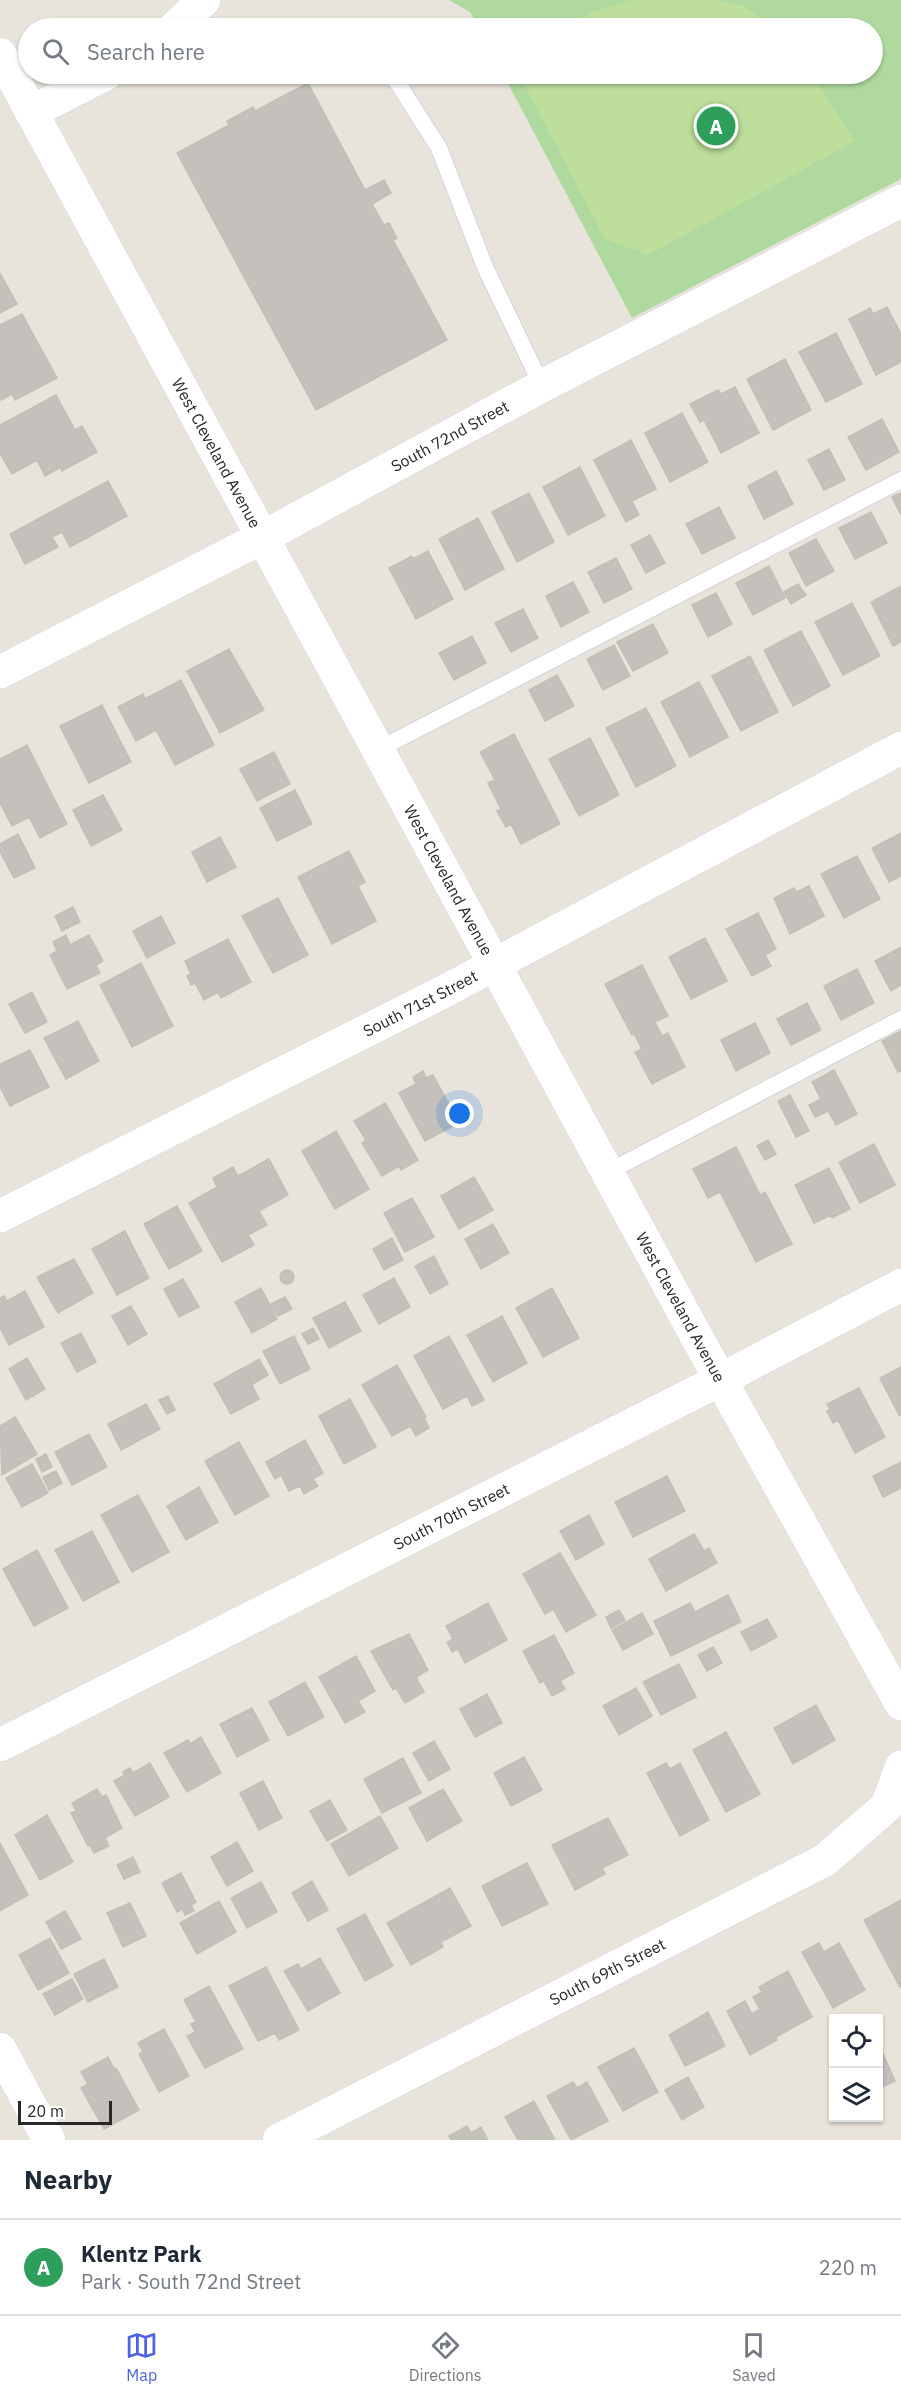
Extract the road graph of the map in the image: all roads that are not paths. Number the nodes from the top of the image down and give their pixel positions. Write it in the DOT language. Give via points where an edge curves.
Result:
graph roads {
  1 [pos="204,0"];
  2 [pos="185,18"];
  3 [pos="0,54"];
  4 [pos="86,84"];
  5 [pos="398,84"];
  6 [pos="31,112"];
  7 [pos="901,201"];
  8 [pos="542,386"];
  9 [pos="901,480"];
  10 [pos="263,537"];
  11 [pos="0,672"];
  12 [pos="901,748"];
  13 [pos="379,749"];
  14 [pos="495,964"];
  15 [pos="901,1019"];
  16 [pos="608,1172"];
  17 [pos="0,1216"];
  18 [pos="901,1285"];
  19 [pos="720,1380"];
  20 [pos="901,1704"];
  21 [pos="0,1745"];
  22 [pos="901,1767"];
  23 [pos="0,2049"];
  24 [pos="49,2140"];
  25 [pos="279,2140"];
  1 -- 2 [label="street"];
  3 -- 6 [label="street, West Cleveland Avenue"];
  4 -- 6 [label="street"];
  5 -- 8 [label="lane" via="439,148 485,267"];
  6 -- 10 [label="street, West Cleveland Avenue"];
  7 -- 8 [label="street, South 72nd Street"];
  8 -- 10 [label="street, South 72nd Street"];
  9 -- 13 [label="lane"];
  10 -- 11 [label="street, South 72nd Street"];
  10 -- 13 [label="street, West Cleveland Avenue"];
  12 -- 14 [label="street, South 71st Street"];
  13 -- 14 [label="street, West Cleveland Avenue"];
  14 -- 16 [label="street, West Cleveland Avenue"];
  14 -- 17 [label="street, South 71st Street"];
  15 -- 16 [label="lane"];
  16 -- 19 [label="street, West Cleveland Avenue"];
  18 -- 19 [label="street, South 70th Street"];
  19 -- 20 [label="street, West Cleveland Avenue"];
  19 -- 21 [label="street, South 70th Street"];
  22 -- 25 [label="street, South 69th Street" via="887,1806 825,1860"];
  23 -- 24 [label="street"];
}
